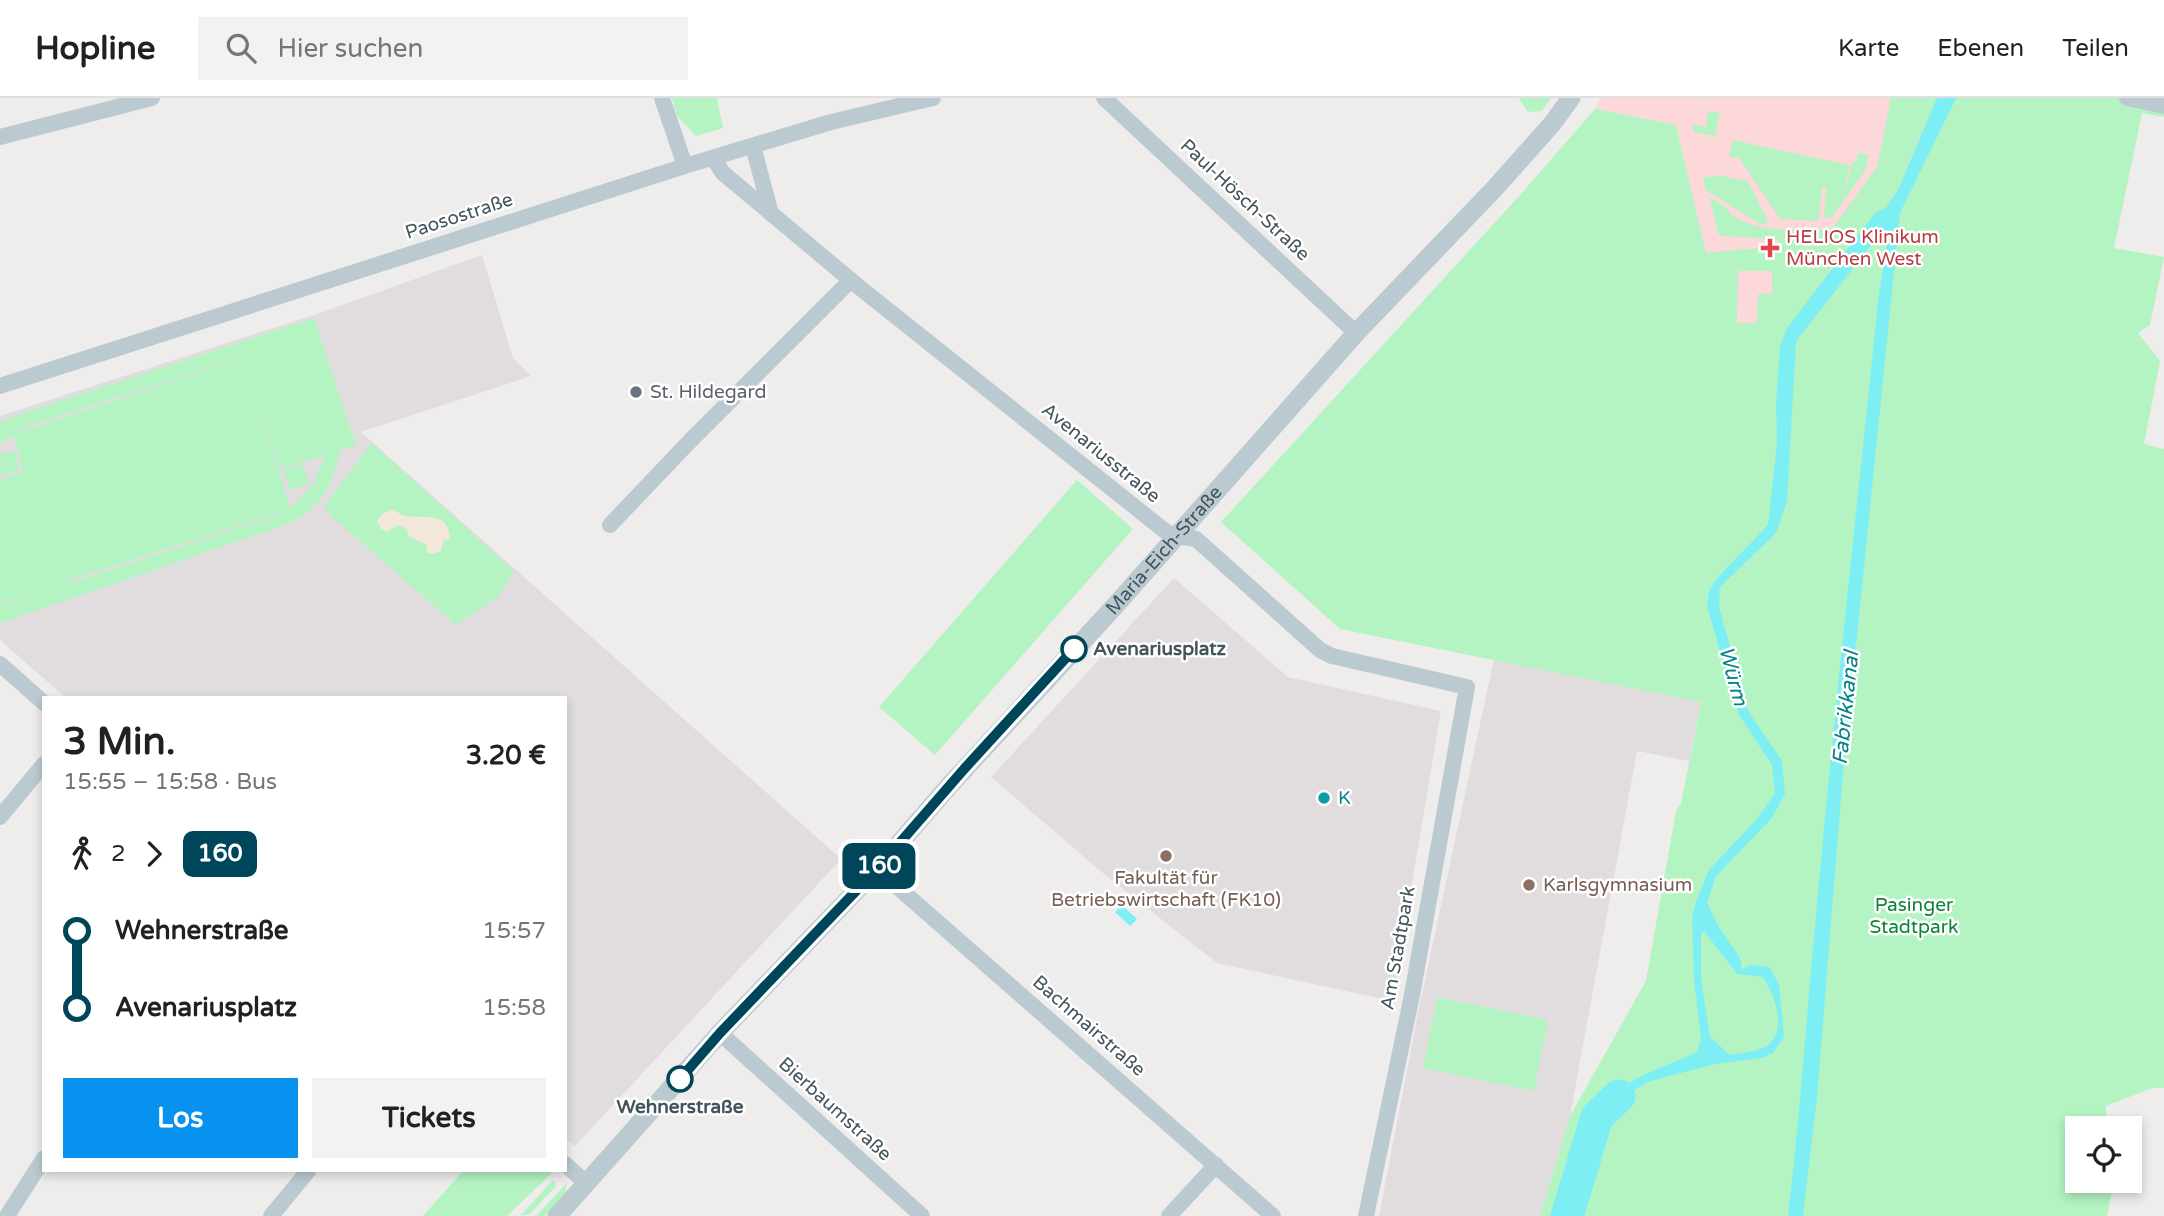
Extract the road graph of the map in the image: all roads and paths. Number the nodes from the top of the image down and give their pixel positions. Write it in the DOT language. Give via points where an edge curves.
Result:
graph roads {
  1 [pos="152,98"];
  2 [pos="662,98"];
  3 [pos="933,98"];
  4 [pos="1104,98"];
  5 [pos="1571,98"];
  6 [pos="2127,98"];
  7 [pos="884,103"];
  8 [pos="2164,106"];
  9 [pos="0,136"];
  10 [pos="753,146"];
  11 [pos="713,158"];
  12 [pos="685,166"];
  13 [pos="771,214"];
  14 [pos="851,280"];
  15 [pos="1356,333"];
  16 [pos="0,386"];
  17 [pos="610,525"];
  18 [pos="1176,536"];
  19 [pos="0,664"];
  20 [pos="1467,687"];
  21 [pos="42,701"];
  22 [pos="42,766"];
  23 [pos="0,817"];
  24 [pos="877,869"];
  25 [pos="720,1033"];
  26 [pos="42,1161"];
  27 [pos="1216,1165"];
  28 [pos="567,1166"];
  29 [pos="307,1172"];
  30 [pos="587,1184"];
  31 [pos="7,1216"];
  32 [pos="271,1216"];
  33 [pos="557,1216"];
  34 [pos="922,1216"];
  35 [pos="1169,1216"];
  36 [pos="1273,1216"];
  37 [pos="1366,1216"];
  1 -- 9 [label="street"];
  2 -- 12 [label="street"];
  3 -- 7 [label="street, Paosostraße"];
  4 -- 15 [label="street, Paul-Hösch-Straße"];
  5 -- 15 [label="street, Maria-Eich-Straße" via="1495,188"];
  6 -- 8 [label="street"];
  7 -- 10 [label="street, Paosostraße"];
  10 -- 11 [label="street, Paosostraße"];
  10 -- 13 [label="street"];
  11 -- 12 [label="street, Paosostraße"];
  11 -- 13 [label="street, Avenariusstraße" via="723,173"];
  12 -- 16 [label="street, Paosostraße"];
  13 -- 14 [label="street, Avenariusstraße"];
  14 -- 17 [label="street"];
  14 -- 18 [label="street, Avenariusstraße"];
  15 -- 18 [label="street, Maria-Eich-Straße"];
  18 -- 20 [label="street, Avenariusstraße" via="1196,540 1332,656"];
  18 -- 24 [label="street, Maria-Eich-Straße"];
  19 -- 21 [label="street"];
  20 -- 37 [label="street, Am Stadtpark" via="1412,995"];
  22 -- 23 [label="street"];
  24 -- 25 [label="street, Maria-Eich-Straße"];
  24 -- 27 [label="street, Bachmairstraße"];
  25 -- 30 [label="street, Maria-Eich-Straße"];
  25 -- 34 [label="street, Bierbaumstraße"];
  26 -- 31 [label="street"];
  27 -- 35 [label="street"];
  27 -- 36 [label="street, Bachmairstraße"];
  28 -- 30 [label="street"];
  29 -- 32 [label="street"];
  30 -- 33 [label="street, Maria-Eich-Straße"];
}
